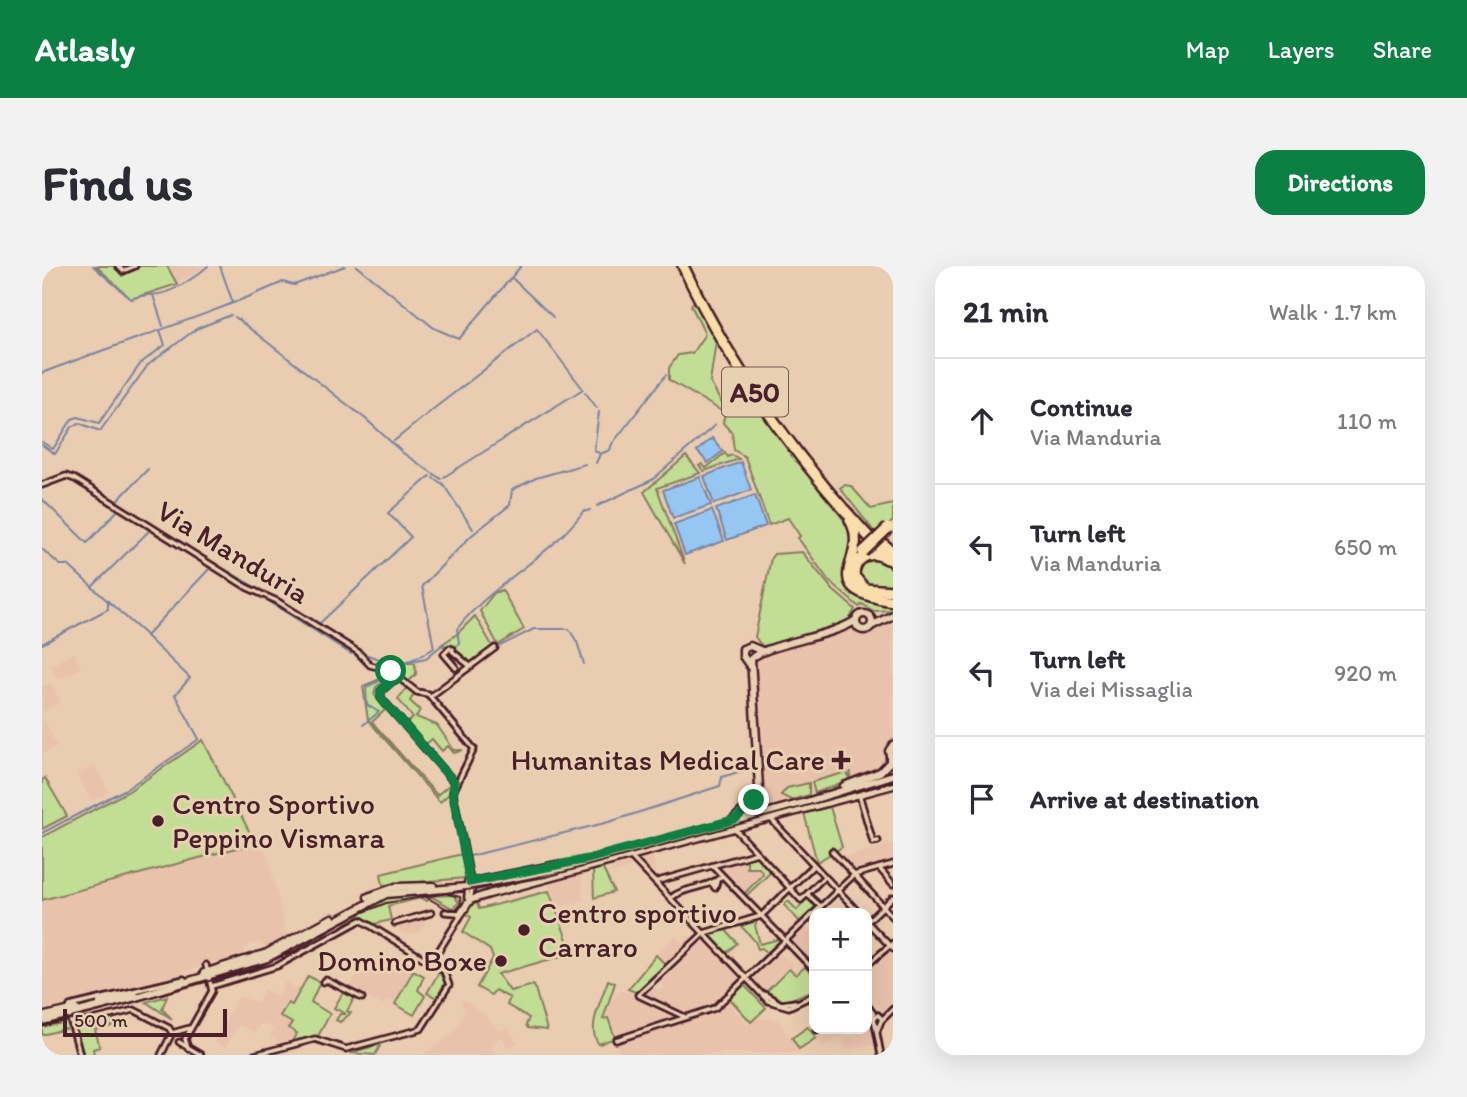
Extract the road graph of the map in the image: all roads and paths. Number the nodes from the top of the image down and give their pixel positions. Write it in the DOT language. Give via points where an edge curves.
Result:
graph roads {
  1 [pos="118,266"];
  2 [pos="135,266"];
  3 [pos="686,266"];
  4 [pos="699,298"];
  5 [pos="717,347"];
  6 [pos="745,396"];
  7 [pos="786,437"];
  8 [pos="42,485"];
  9 [pos="839,504"];
  10 [pos="891,526"];
  11 [pos="893,554"];
  12 [pos="893,563"];
  13 [pos="891,596"];
  14 [pos="893,615"];
  15 [pos="869,616"];
  16 [pos="885,617"];
  17 [pos="854,623"];
  18 [pos="872,626"];
  19 [pos="495,648"];
  20 [pos="456,655"];
  21 [pos="450,661"];
  22 [pos="471,667"];
  23 [pos="456,668"];
  24 [pos="394,674"];
  25 [pos="431,696"];
  26 [pos="893,745"];
  27 [pos="891,758"];
  28 [pos="893,775"];
  29 [pos="455,783"];
  30 [pos="893,785"];
  31 [pos="844,786"];
  32 [pos="859,794"];
  33 [pos="758,803"];
  34 [pos="746,808"];
  35 [pos="751,816"];
  36 [pos="769,819"];
  37 [pos="734,828"];
  38 [pos="878,841"];
  39 [pos="832,851"];
  40 [pos="757,853"];
  41 [pos="631,857"];
  42 [pos="893,864"];
  43 [pos="713,866"];
  44 [pos="813,866"];
  45 [pos="879,868"];
  46 [pos="854,875"];
  47 [pos="722,876"];
  48 [pos="824,877"];
  49 [pos="655,882"];
  50 [pos="893,884"];
  51 [pos="470,885"];
  52 [pos="790,888"];
  53 [pos="838,891"];
  54 [pos="807,894"];
  55 [pos="893,897"];
  56 [pos="671,898"];
  57 [pos="470,899"];
  58 [pos="820,906"];
  59 [pos="883,906"];
  60 [pos="854,908"];
  61 [pos="430,913"];
  62 [pos="456,916"];
  63 [pos="761,916"];
  64 [pos="872,917"];
  65 [pos="893,917"];
  66 [pos="809,918"];
  67 [pos="395,923"];
  68 [pos="872,927"];
  69 [pos="704,933"];
  70 [pos="786,941"];
  71 [pos="892,946"];
  72 [pos="872,961"];
  73 [pos="433,962"];
  74 [pos="809,966"];
  75 [pos="207,971"];
  76 [pos="747,977"];
  77 [pos="323,982"];
  78 [pos="212,986"];
  79 [pos="809,996"];
  80 [pos="362,998"];
  81 [pos="99,1003"];
  82 [pos="893,1009"];
  83 [pos="872,1011"];
  84 [pos="68,1013"];
  85 [pos="44,1017"];
  86 [pos="685,1017"];
  87 [pos="878,1019"];
  88 [pos="71,1027"];
  89 [pos="190,1028"];
  90 [pos="179,1033"];
  91 [pos="172,1034"];
  92 [pos="185,1039"];
  93 [pos="616,1040"];
  94 [pos="177,1041"];
  95 [pos="168,1042"];
  96 [pos="188,1048"];
  97 [pos="80,1055"];
  98 [pos="161,1055"];
  99 [pos="201,1055"];
  100 [pos="254,1055"];
  101 [pos="881,1055"];
  1 -- 2 [label="street" via="123,271"];
  3 -- 4 [label="highway, A50"];
  3 -- 11 [label="highway, A50" via="770,406 811,463"];
  4 -- 5 [label="highway"];
  4 -- 7 [label="highway, A50"];
  6 -- 7 [label="highway" via="755,400"];
  7 -- 9 [label="highway, A50"];
  8 -- 24 [label="street, Via Manduria" via="66,476 75,479 358,652 370,666"];
  9 -- 12 [label="highway, A50"];
  9 -- 13 [label="highway" via="856,535 848,568 851,585 864,595"];
  10 -- 13 [label="highway, bridge" via="854,562 851,575 863,592"];
  12 -- 13 [label="highway" via="873,554 861,558 854,568 862,587"];
  14 -- 16 [label="main road"];
  15 -- 16 [label="main road"];
  15 -- 17 [label="main road" via="861,614"];
  15 -- 18 [label="main road"];
  16 -- 18 [label="main road"];
  17 -- 18 [label="main road" via="864,631"];
  17 -- 33 [label="main road" via="753,656"];
  19 -- 22 [label="street"];
  20 -- 21 [label="street"];
  20 -- 21 [label="street" via="452,648 444,654"];
  20 -- 22 [label="street"];
  21 -- 23 [label="street"];
  22 -- 25 [label="street"];
  24 -- 25 [label="street, Via Manduria" via="417,693"];
  24 -- 29 [label="street" via="381,698"];
  25 -- 29 [label="street, Via Manduria" via="472,744 474,754"];
  26 -- 27 [label="main road"];
  27 -- 31 [label="main road" via="885,769"];
  28 -- 33 [label="main road" via="774,809"];
  28 -- 36 [label="main road"];
  29 -- 51 [label="street" via="453,795"];
  30 -- 32 [label="main road"];
  32 -- 36 [label="main road"];
  32 -- 38 [label="street" via="873,842"];
  33 -- 34 [label="main road"];
  33 -- 36 [label="main road"];
  34 -- 35 [label="main road"];
  34 -- 51 [label="main road" via="733,820"];
  35 -- 36 [label="main road"];
  35 -- 51 [label="main road" via="567,867"];
  36 -- 37 [label="main road"];
  36 -- 44 [label="street"];
  37 -- 40 [label="street"];
  37 -- 41 [label="main road"];
  39 -- 46 [label="street"];
  40 -- 43 [label="street"];
  40 -- 52 [label="street"];
  41 -- 49 [label="street"];
  41 -- 57 [label="main road"];
  42 -- 45 [label="street"];
  43 -- 47 [label="street"];
  43 -- 49 [label="street"];
  44 -- 48 [label="street"];
  44 -- 52 [label="street"];
  45 -- 46 [label="street"];
  45 -- 50 [label="street"];
  46 -- 53 [label="street"];
  46 -- 59 [label="street"];
  47 -- 56 [label="street"];
  47 -- 63 [label="street"];
  48 -- 53 [label="street"];
  48 -- 54 [label="street"];
  49 -- 56 [label="street"];
  51 -- 57 [label="street"];
  51 -- 75 [label="main road" via="382,891 285,945"];
  52 -- 54 [label="street" via="801,900"];
  52 -- 63 [label="street"];
  53 -- 58 [label="street"];
  53 -- 60 [label="street"];
  54 -- 58 [label="street"];
  55 -- 59 [label="street"];
  56 -- 69 [label="street"];
  57 -- 62 [label="main road"];
  59 -- 64 [label="street"];
  59 -- 65 [label="street"];
  61 -- 67 [label="street"];
  62 -- 73 [label="street"];
  63 -- 69 [label="street"];
  63 -- 70 [label="street"];
  66 -- 70 [label="street"];
  68 -- 71 [label="street"];
  69 -- 76 [label="street"];
  69 -- 86 [label="street" via="638,995"];
  70 -- 74 [label="street"];
  70 -- 76 [label="street"];
  71 -- 72 [label="street"];
  73 -- 78 [label="street" via="360,920 277,965"];
  73 -- 100 [label="street" via="446,974 449,985 421,1029 348,1049 315,1039"];
  75 -- 78 [label="street"];
  75 -- 81 [label="main road"];
  75 -- 81 [label="main road"];
  76 -- 79 [label="street" via="768,1001 781,1007"];
  76 -- 86 [label="street" via="715,1008"];
  77 -- 80 [label="street" via="326,979"];
  78 -- 89 [label="street"];
  81 -- 84 [label="main road"];
  82 -- 87 [label="street"];
  83 -- 87 [label="street"];
  84 -- 85 [label="main road"];
  84 -- 88 [label="street"];
  86 -- 93 [label="street"];
  87 -- 101 [label="street"];
  88 -- 91 [label="street" via="134,1010"];
  88 -- 97 [label="street"];
  89 -- 90 [label="street"];
  89 -- 92 [label="street"];
  90 -- 91 [label="street"];
  90 -- 92 [label="street"];
  91 -- 94 [label="street"];
  91 -- 95 [label="street"];
  92 -- 94 [label="street"];
  92 -- 96 [label="street"];
  94 -- 95 [label="street"];
  94 -- 96 [label="street"];
  95 -- 98 [label="street"];
  96 -- 99 [label="street"];
}
